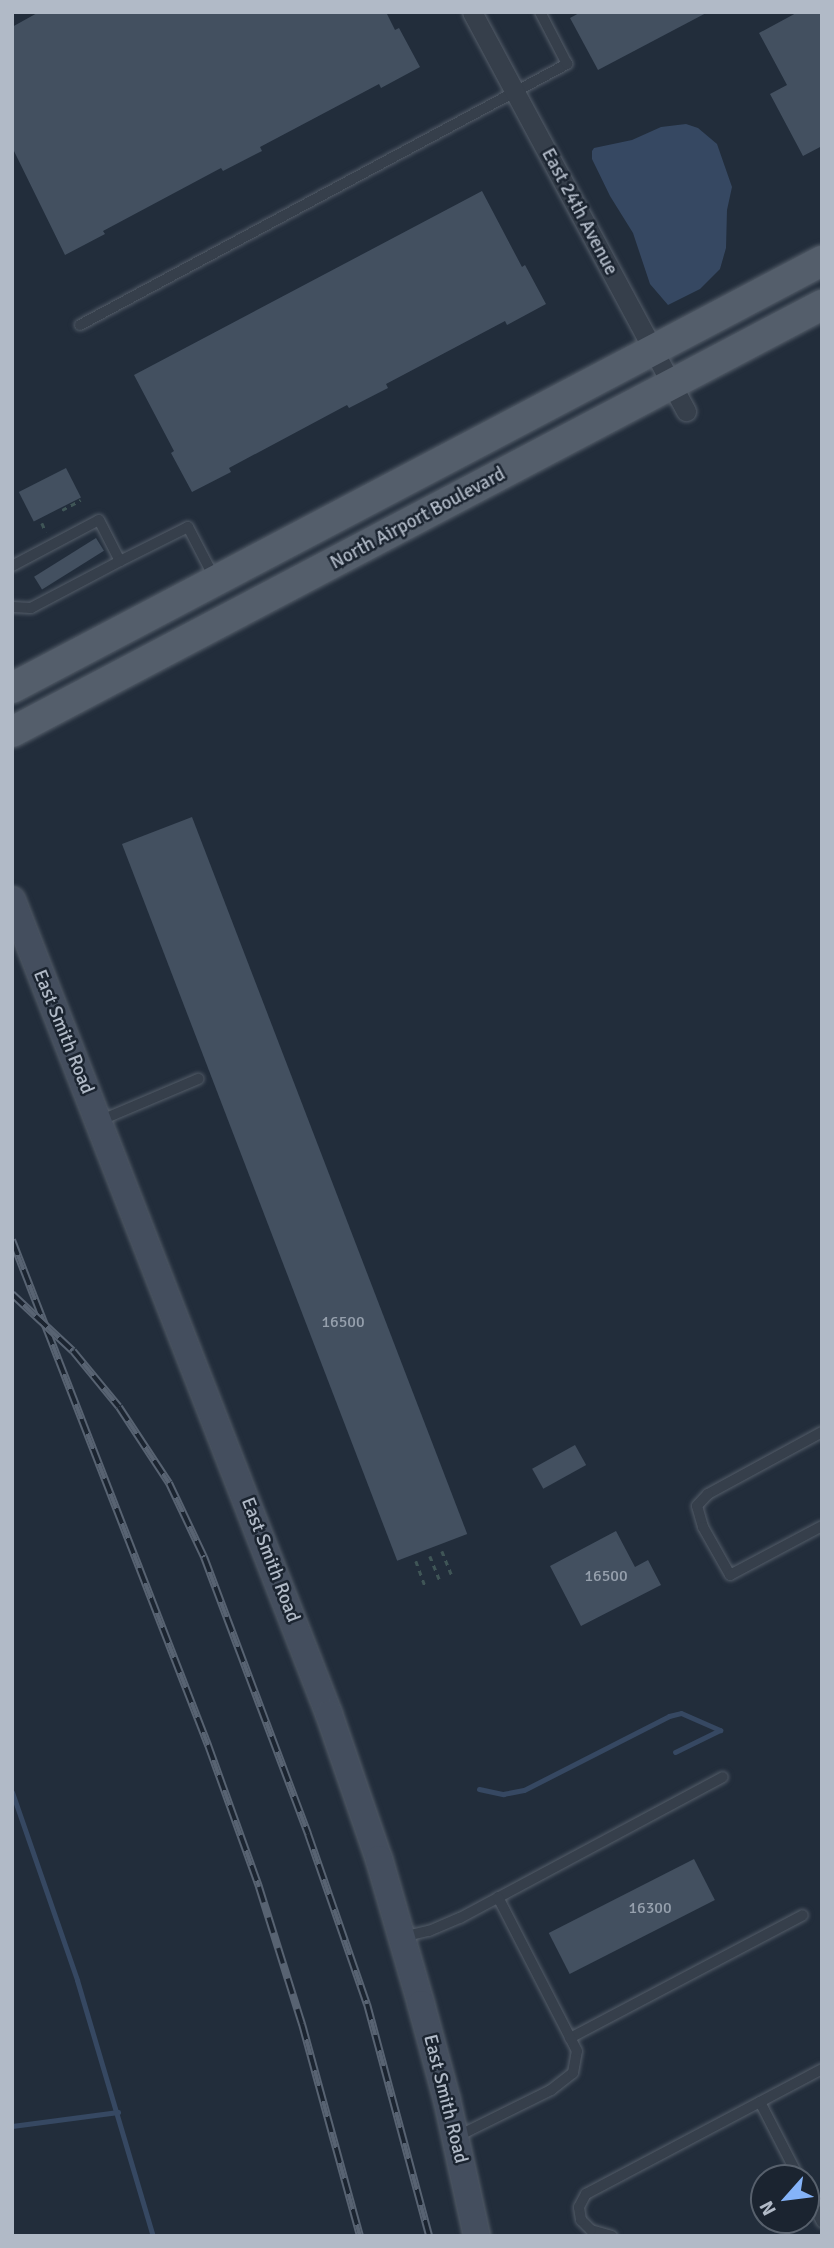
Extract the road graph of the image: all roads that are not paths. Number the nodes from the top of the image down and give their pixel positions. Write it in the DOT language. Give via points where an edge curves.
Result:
graph roads {
  1 [pos="472,12"];
  2 [pos="540,12"];
  3 [pos="515,92"];
  4 [pos="822,261"];
  5 [pos="822,305"];
  6 [pos="80,325"];
  7 [pos="654,350"];
  8 [pos="671,384"];
  9 [pos="686,411"];
  10 [pos="120,561"];
  11 [pos="12,566"];
  12 [pos="217,582"];
  13 [pos="12,607"];
  14 [pos="12,688"];
  15 [pos="12,732"];
  16 [pos="12,900"];
  17 [pos="198,1079"];
  18 [pos="99,1121"];
  19 [pos="822,1432"];
  20 [pos="822,1526"];
  21 [pos="723,1777"];
  22 [pos="498,1897"];
  23 [pos="803,1915"];
  24 [pos="401,1937"];
  25 [pos="570,2038"];
  26 [pos="822,2069"];
  27 [pos="760,2102"];
  28 [pos="455,2138"];
  29 [pos="792,2164"];
  30 [pos="477,2236"];
  31 [pos="612,2236"];
  1 -- 3 [label="street, East 24th Avenue"];
  2 -- 3 [label="lane" via="567,64"];
  3 -- 6 [label="lane"];
  3 -- 7 [label="street, East 24th Avenue"];
  4 -- 7 [label="main road, North Airport Boulevard"];
  5 -- 8 [label="main road, North Airport Boulevard"];
  7 -- 8 [label="street, East 24th Avenue"];
  7 -- 12 [label="main road, North Airport Boulevard"];
  8 -- 9 [label="street, East 24th Avenue"];
  8 -- 15 [label="main road, North Airport Boulevard"];
  10 -- 11 [label="lane" via="99,520"];
  10 -- 12 [label="lane" via="188,527"];
  10 -- 13 [label="lane" via="31,608"];
  12 -- 14 [label="main road, North Airport Boulevard"];
  16 -- 18 [label="street, East Smith Road"];
  17 -- 18 [label="lane"];
  18 -- 24 [label="street, East Smith Road" via="324,1701"];
  19 -- 20 [label="lane" via="708,1494 697,1506 703,1527 730,1576"];
  21 -- 22 [label="lane"];
  22 -- 24 [label="lane" via="429,1931"];
  22 -- 25 [label="lane"];
  23 -- 25 [label="lane"];
  24 -- 28 [label="street, East Smith Road"];
  25 -- 28 [label="lane" via="577,2050 573,2073 551,2090"];
  26 -- 27 [label="lane"];
  27 -- 29 [label="lane"];
  27 -- 31 [label="lane" via="586,2194 579,2207 581,2220 592,2230"];
  28 -- 30 [label="street, East Smith Road"];
}
